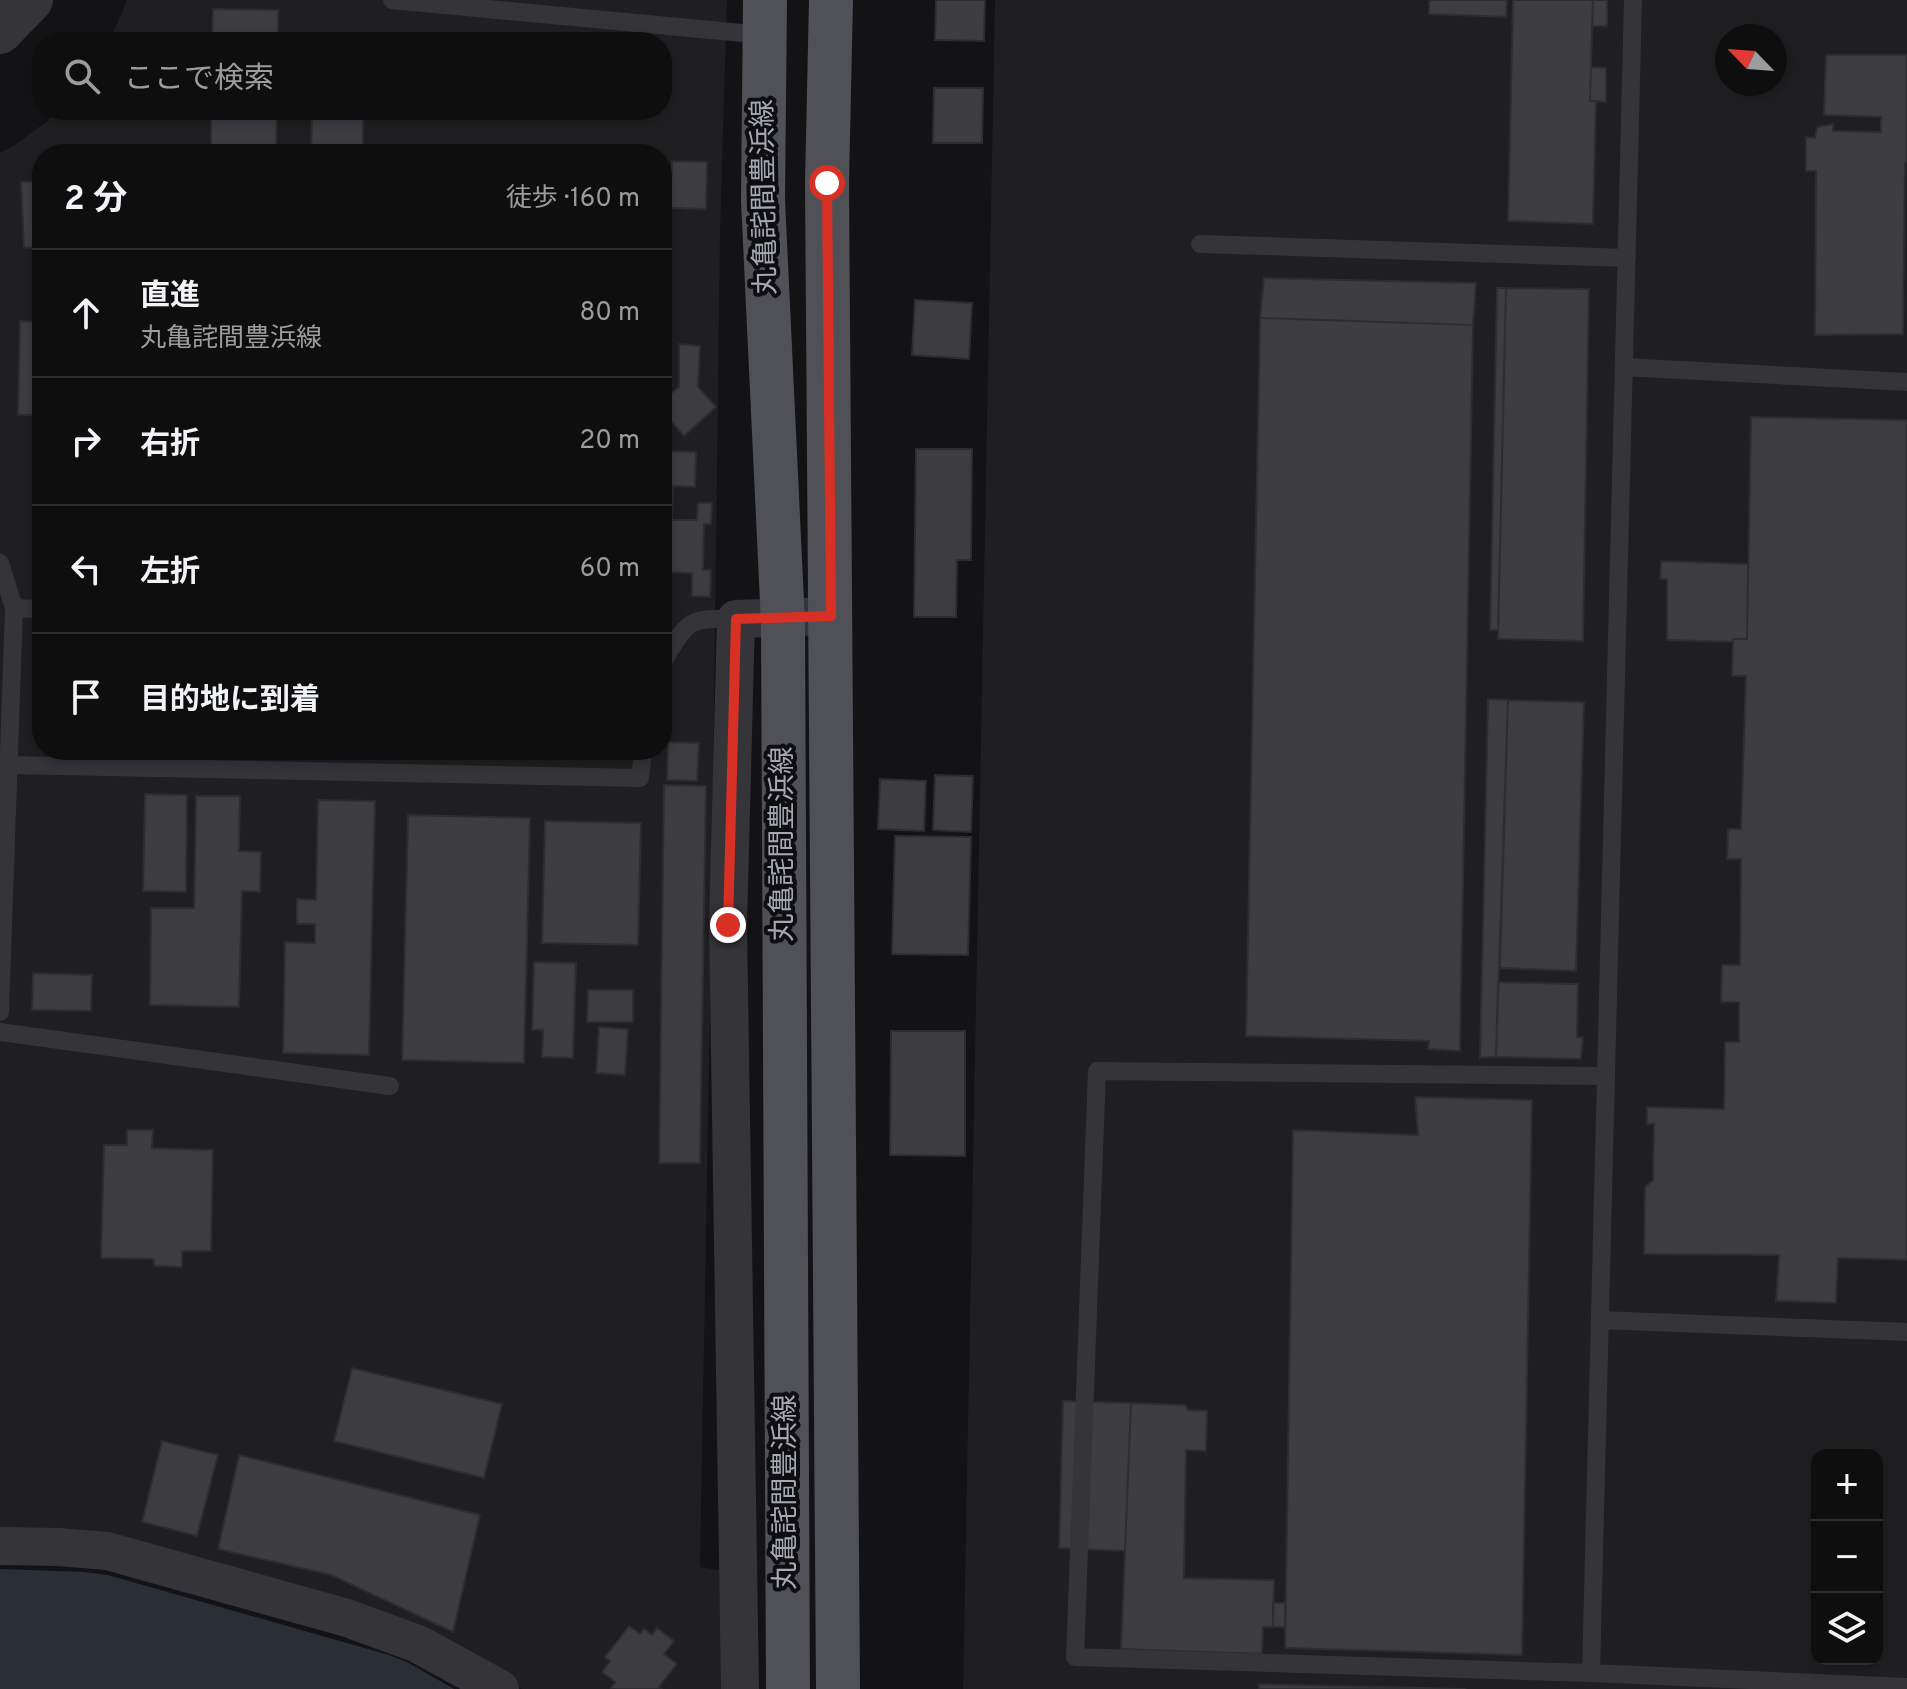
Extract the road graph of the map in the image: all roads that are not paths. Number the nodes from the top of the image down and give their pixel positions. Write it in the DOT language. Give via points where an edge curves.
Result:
graph roads {
  1 [pos="31,0"];
  2 [pos="392,0"];
  3 [pos="831,0"];
  4 [pos="1633,0"];
  5 [pos="765,18"];
  6 [pos="0,32"];
  7 [pos="1200,244"];
  8 [pos="1627,258"];
  9 [pos="1624,367"];
  10 [pos="1907,382"];
  11 [pos="0,563"];
  12 [pos="14,608"];
  13 [pos="32,609"];
  14 [pos="831,616"];
  15 [pos="783,617"];
  16 [pos="736,619"];
  17 [pos="672,647"];
  18 [pos="5,743"];
  19 [pos="642,760"];
  20 [pos="9,765"];
  21 [pos="0,1012"];
  22 [pos="0,1032"];
  23 [pos="1606,1076"];
  24 [pos="390,1086"];
  25 [pos="1600,1320"];
  26 [pos="1907,1332"];
  27 [pos="0,1546"];
  28 [pos="1591,1673"];
  29 [pos="1907,1687"];
  30 [pos="500,1689"];
  31 [pos="740,1689"];
  32 [pos="788,1689"];
  33 [pos="838,1689"];
  1 -- 6 [label="street"];
  2 -- 5 [label="lane"];
  3 -- 14 [label="main road, 丸亀詫間豊浜線"];
  4 -- 8 [label="lane"];
  5 -- 15 [label="main road, 丸亀詫間豊浜線" via="763,200"];
  7 -- 8 [label="lane"];
  8 -- 9 [label="lane"];
  9 -- 10 [label="lane"];
  9 -- 23 [label="lane"];
  11 -- 12 [label="lane"];
  12 -- 13 [label="lane"];
  12 -- 18 [label="lane"];
  14 -- 15 [label="street"];
  14 -- 33 [label="main road, 丸亀詫間豊浜線"];
  15 -- 16 [label="street"];
  15 -- 32 [label="main road, 丸亀詫間豊浜線"];
  16 -- 17 [label="lane" via="690,624"];
  16 -- 31 [label="street" via="728,925"];
  18 -- 20 [label="lane"];
  19 -- 20 [label="lane" via="640,778"];
  20 -- 21 [label="lane"];
  22 -- 24 [label="lane"];
  23 -- 25 [label="lane"];
  23 -- 28 [label="lane" via="1097,1071 1075,1657"];
  25 -- 26 [label="lane"];
  25 -- 28 [label="lane"];
  27 -- 30 [label="street" via="107,1551 333,1614 418,1644"];
  28 -- 29 [label="lane"];
}
